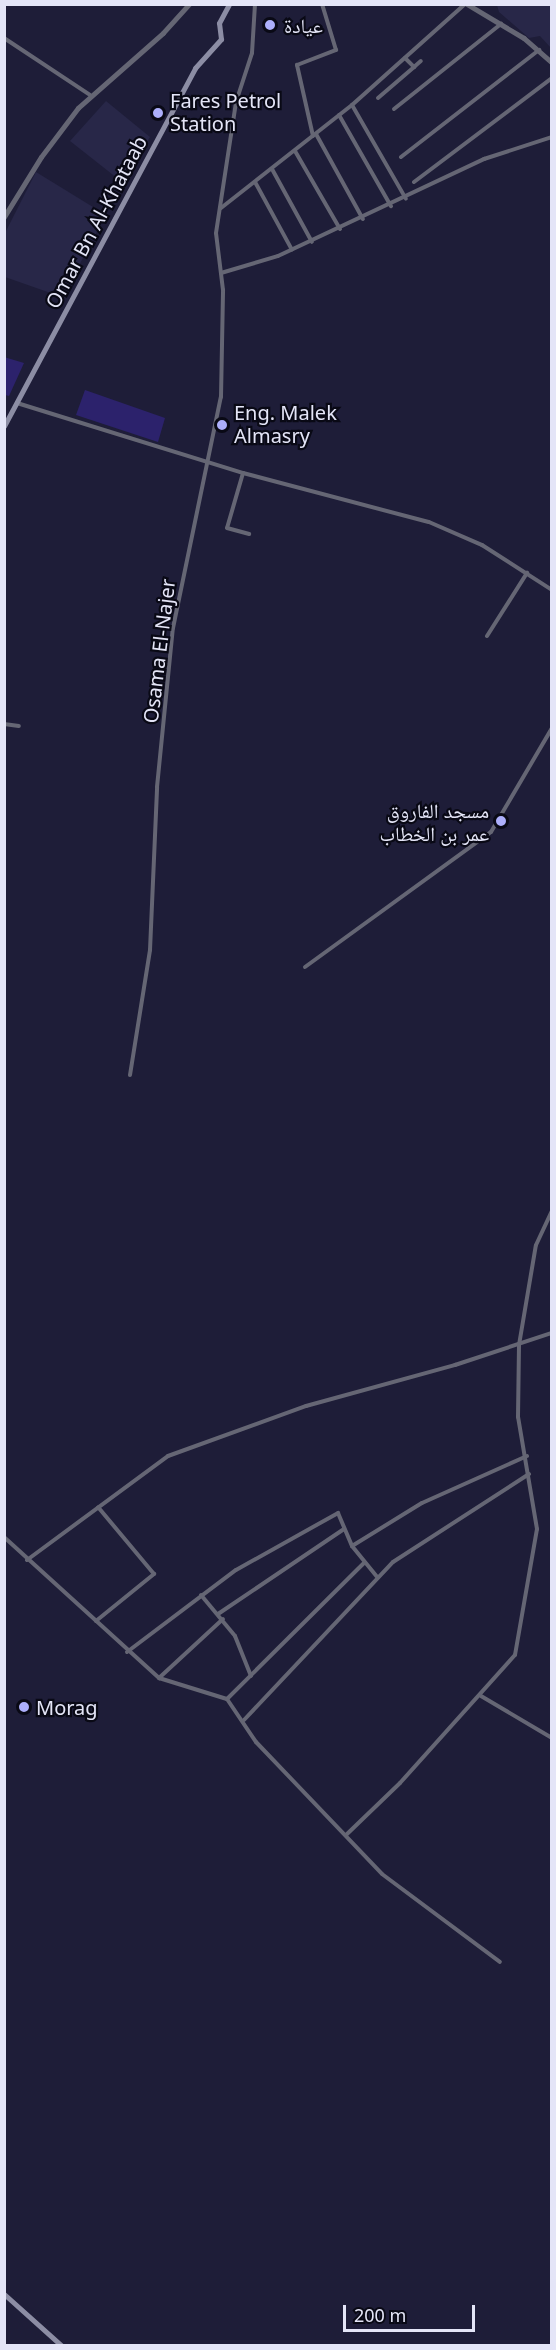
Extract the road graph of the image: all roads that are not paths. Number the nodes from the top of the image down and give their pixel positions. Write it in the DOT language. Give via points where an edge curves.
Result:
graph roads {
  1 [pos="189,4"];
  2 [pos="229,4"];
  3 [pos="255,4"];
  4 [pos="322,4"];
  5 [pos="466,4"];
  6 [pos="501,24"];
  7 [pos="4,38"];
  8 [pos="539,51"];
  9 [pos="405,58"];
  10 [pos="421,61"];
  11 [pos="552,62"];
  12 [pos="414,67"];
  13 [pos="552,78"];
  14 [pos="90,95"];
  15 [pos="378,98"];
  16 [pos="352,105"];
  17 [pos="394,109"];
  18 [pos="339,115"];
  19 [pos="314,135"];
  20 [pos="552,137"];
  21 [pos="295,151"];
  22 [pos="401,157"];
  23 [pos="272,169"];
  24 [pos="255,182"];
  25 [pos="414,182"];
  26 [pos="406,199"];
  27 [pos="391,206"];
  28 [pos="220,209"];
  29 [pos="4,217"];
  30 [pos="363,219"];
  31 [pos="340,229"];
  32 [pos="312,242"];
  33 [pos="292,250"];
  34 [pos="221,273"];
  35 [pos="16,402"];
  36 [pos="4,426"];
  37 [pos="209,462"];
  38 [pos="243,473"];
  39 [pos="249,534"];
  40 [pos="527,573"];
  41 [pos="552,590"];
  42 [pos="488,636"];
  43 [pos="4,724"];
  44 [pos="19,726"];
  45 [pos="552,728"];
  46 [pos="305,966"];
  47 [pos="130,1075"];
  48 [pos="552,1211"];
  49 [pos="552,1333"];
  50 [pos="519,1346"];
  51 [pos="527,1456"];
  52 [pos="529,1474"];
  53 [pos="98,1507"];
  54 [pos="344,1529"];
  55 [pos="4,1537"];
  56 [pos="352,1546"];
  57 [pos="27,1560"];
  58 [pos="364,1563"];
  59 [pos="377,1577"];
  60 [pos="201,1594"];
  61 [pos="218,1614"];
  62 [pos="223,1619"];
  63 [pos="96,1621"];
  64 [pos="127,1652"];
  65 [pos="251,1676"];
  66 [pos="159,1678"];
  67 [pos="481,1696"];
  68 [pos="227,1699"];
  69 [pos="244,1720"];
  70 [pos="552,1738"];
  71 [pos="346,1835"];
  72 [pos="500,1962"];
  73 [pos="4,2294"];
  74 [pos="62,2346"];
  1 -- 14 [label="street" via="164,33"];
  2 -- 35 [label="main road, Omar Bn Al-Khataab" via="219,23 221,39 195,68"];
  3 -- 28 [label="street, Osama El-Najer" via="252,53 236,102"];
  4 -- 19 [label="street" via="336,50 297,64"];
  5 -- 6 [label="street"];
  5 -- 9 [label="street"];
  6 -- 8 [label="street"];
  6 -- 17 [label="street"];
  7 -- 14 [label="street"];
  8 -- 11 [label="street"];
  8 -- 22 [label="street"];
  9 -- 12 [label="street"];
  9 -- 16 [label="street"];
  10 -- 12 [label="street"];
  12 -- 15 [label="street"];
  13 -- 25 [label="street"];
  14 -- 29 [label="street" via="52,140"];
  16 -- 18 [label="street"];
  16 -- 26 [label="street"];
  18 -- 19 [label="street"];
  18 -- 27 [label="street"];
  19 -- 21 [label="street"];
  19 -- 30 [label="street"];
  20 -- 26 [label="street" via="484,159"];
  21 -- 23 [label="street"];
  21 -- 31 [label="street"];
  23 -- 24 [label="street"];
  23 -- 32 [label="street"];
  24 -- 28 [label="street"];
  24 -- 33 [label="street"];
  26 -- 27 [label="street"];
  27 -- 30 [label="street"];
  28 -- 34 [label="street, Osama El-Najer" via="216,233"];
  30 -- 31 [label="street"];
  31 -- 32 [label="street"];
  32 -- 33 [label="street"];
  33 -- 34 [label="street"];
  34 -- 37 [label="street, Osama El-Najer" via="221,397"];
  35 -- 36 [label="main road, Omar Bn Al-Khataab"];
  35 -- 37 [label="street"];
  37 -- 38 [label="street"];
  37 -- 47 [label="street, Osama El-Najer" via="173,628 157,787 150,950"];
  38 -- 39 [label="street" via="227,528"];
  38 -- 40 [label="street" via="429,522 482,545"];
  40 -- 41 [label="street"];
  40 -- 42 [label="street"];
  43 -- 44 [label="street"];
  45 -- 46 [label="street" via="491,832"];
  48 -- 50 [label="street" via="536,1245"];
  49 -- 50 [label="street"];
  50 -- 51 [label="street" via="518,1417"];
  50 -- 53 [label="street" via="306,1406 168,1456"];
  51 -- 52 [label="street"];
  51 -- 56 [label="street" via="422,1503"];
  52 -- 59 [label="street" via="393,1562"];
  52 -- 67 [label="street" via="537,1529 515,1655"];
  53 -- 57 [label="street"];
  53 -- 63 [label="street" via="154,1574"];
  54 -- 56 [label="street"];
  54 -- 60 [label="street" via="338,1513 261,1555"];
  54 -- 61 [label="street"];
  55 -- 57 [label="street"];
  56 -- 58 [label="street"];
  57 -- 63 [label="street"];
  58 -- 59 [label="street"];
  58 -- 65 [label="street"];
  59 -- 69 [label="street"];
  60 -- 61 [label="street"];
  60 -- 64 [label="street"];
  61 -- 62 [label="street"];
  62 -- 65 [label="street" via="235,1636"];
  62 -- 66 [label="street"];
  63 -- 64 [label="street"];
  64 -- 66 [label="street"];
  65 -- 68 [label="street"];
  66 -- 68 [label="street"];
  67 -- 70 [label="street"];
  67 -- 71 [label="street"];
  68 -- 69 [label="street"];
  69 -- 71 [label="street" via="256,1743"];
  71 -- 72 [label="street" via="382,1874"];
  73 -- 74 [label="main road"];
}
